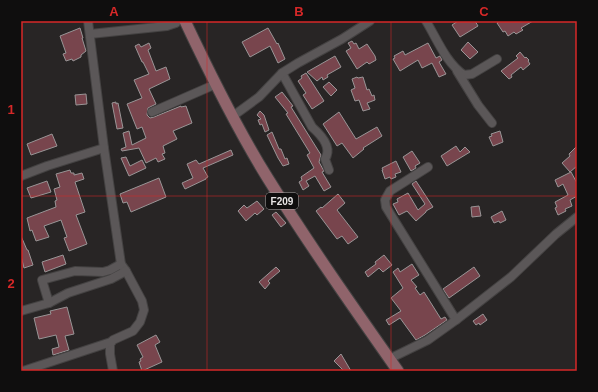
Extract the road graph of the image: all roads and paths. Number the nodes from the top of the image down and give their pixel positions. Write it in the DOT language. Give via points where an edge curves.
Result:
graph roads {
  1 [pos="88,21"];
  2 [pos="177,21"];
  3 [pos="185,21"];
  4 [pos="370,21"];
  5 [pos="426,21"];
  6 [pos="90,34"];
  7 [pos="497,59"];
  8 [pos="457,70"];
  9 [pos="282,73"];
  10 [pos="216,84"];
  11 [pos="152,112"];
  12 [pos="232,116"];
  13 [pos="492,123"];
  14 [pos="104,148"];
  15 [pos="428,167"];
  16 [pos="329,170"];
  17 [pos="21,176"];
  18 [pos="577,217"];
  19 [pos="123,268"];
  20 [pos="49,303"];
  21 [pos="21,311"];
  22 [pos="456,320"];
  23 [pos="111,342"];
  24 [pos="389,359"];
  25 [pos="23,371"];
  26 [pos="113,371"];
  27 [pos="398,371"];
  1 -- 6 [label="street"];
  2 -- 6 [label="street" via="167,26"];
  3 -- 10 [label="main road, F209"];
  4 -- 9 [label="street"];
  5 -- 8 [label="street"];
  6 -- 14 [label="street"];
  7 -- 8 [label="street" via="472,74 464,75"];
  8 -- 13 [label="street"];
  9 -- 12 [label="street" via="259,97"];
  9 -- 16 [label="street" via="312,127 327,144 328,155 325,158"];
  10 -- 11 [label="street"];
  10 -- 12 [label="main road, F209"];
  12 -- 24 [label="main road, F209" via="267,177"];
  14 -- 17 [label="street"];
  14 -- 19 [label="street"];
  15 -- 22 [label="street" via="390,191 385,200 386,207"];
  18 -- 22 [label="street" via="511,277"];
  19 -- 20 [label="street" via="111,279 68,293"];
  19 -- 20 [label="street" via="103,272 75,271 42,280"];
  19 -- 23 [label="street" via="143,306 143,315 133,331"];
  20 -- 21 [label="street"];
  22 -- 24 [label="street" via="428,340"];
  23 -- 25 [label="street"];
  23 -- 26 [label="street" via="109,346"];
  24 -- 27 [label="main road, F209"];
}
